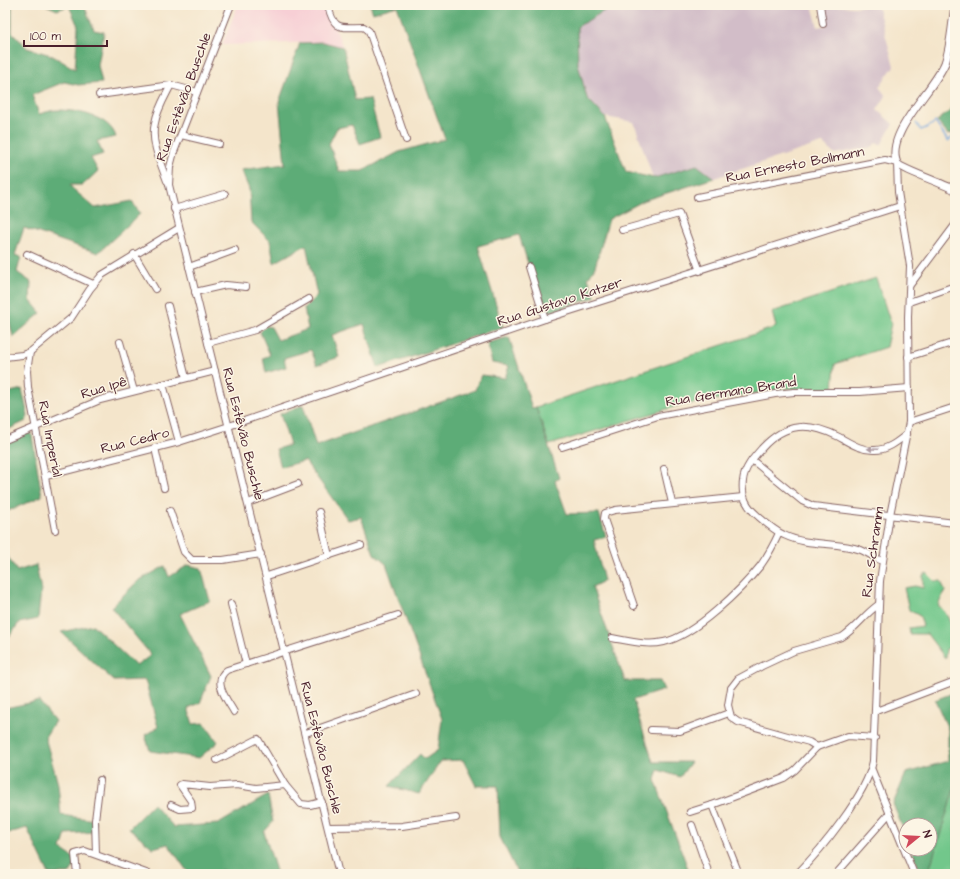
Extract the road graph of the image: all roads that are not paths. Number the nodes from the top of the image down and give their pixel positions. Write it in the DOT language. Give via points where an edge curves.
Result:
graph roads {
  1 [pos="230,5"];
  2 [pos="328,5"];
  3 [pos="820,5"];
  4 [pos="955,6"];
  5 [pos="823,24"];
  6 [pos="170,85"];
  7 [pos="197,92"];
  8 [pos="98,95"];
  9 [pos="181,135"];
  10 [pos="406,140"];
  11 [pos="219,144"];
  12 [pos="897,163"];
  13 [pos="169,185"];
  14 [pos="955,190"];
  15 [pos="225,194"];
  16 [pos="697,196"];
  17 [pos="900,206"];
  18 [pos="174,209"];
  19 [pos="955,225"];
  20 [pos="179,228"];
  21 [pos="622,230"];
  22 [pos="235,250"];
  23 [pos="27,254"];
  24 [pos="134,254"];
  25 [pos="189,267"];
  26 [pos="529,267"];
  27 [pos="700,271"];
  28 [pos="93,284"];
  29 [pos="910,285"];
  30 [pos="955,286"];
  31 [pos="246,287"];
  32 [pos="155,289"];
  33 [pos="195,292"];
  34 [pos="309,299"];
  35 [pos="908,302"];
  36 [pos="168,306"];
  37 [pos="545,319"];
  38 [pos="120,342"];
  39 [pos="955,342"];
  40 [pos="208,343"];
  41 [pos="30,352"];
  42 [pos="5,357"];
  43 [pos="908,357"];
  44 [pos="215,371"];
  45 [pos="186,378"];
  46 [pos="163,384"];
  47 [pos="909,388"];
  48 [pos="134,391"];
  49 [pos="955,407"];
  50 [pos="909,422"];
  51 [pos="36,426"];
  52 [pos="229,426"];
  53 [pos="908,434"];
  54 [pos="5,440"];
  55 [pos="179,442"];
  56 [pos="562,447"];
  57 [pos="155,448"];
  58 [pos="752,460"];
  59 [pos="664,469"];
  60 [pos="46,476"];
  61 [pos="298,484"];
  62 [pos="164,488"];
  63 [pos="743,497"];
  64 [pos="248,503"];
  65 [pos="672,503"];
  66 [pos="170,511"];
  67 [pos="319,512"];
  68 [pos="890,515"];
  69 [pos="955,524"];
  70 [pos="55,530"];
  71 [pos="779,533"];
  72 [pos="361,545"];
  73 [pos="261,554"];
  74 [pos="329,556"];
  75 [pos="882,561"];
  76 [pos="266,576"];
  77 [pos="231,604"];
  78 [pos="878,604"];
  79 [pos="634,606"];
  80 [pos="398,615"];
  81 [pos="612,638"];
  82 [pos="286,652"];
  83 [pos="246,664"];
  84 [pos="955,681"];
  85 [pos="416,694"];
  86 [pos="876,711"];
  87 [pos="234,712"];
  88 [pos="729,713"];
  89 [pos="651,730"];
  90 [pos="306,733"];
  91 [pos="875,738"];
  92 [pos="817,747"];
  93 [pos="217,760"];
  94 [pos="872,770"];
  95 [pos="100,780"];
  96 [pos="285,785"];
  97 [pos="322,802"];
  98 [pos="171,805"];
  99 [pos="712,805"];
  100 [pos="690,812"];
  101 [pos="889,814"];
  102 [pos="456,818"];
  103 [pos="692,825"];
  104 [pos="328,827"];
  105 [pos="96,854"];
  106 [pos="77,874"];
  107 [pos="148,874"];
  108 [pos="339,874"];
  109 [pos="709,874"];
  110 [pos="739,874"];
  111 [pos="797,874"];
  112 [pos="836,874"];
  113 [pos="914,874"];
  1 -- 7 [label="street, Rua Estêvão Buschle"];
  2 -- 10 [label="street" via="337,25 345,29 364,27 369,31"];
  3 -- 5 [label="street"];
  4 -- 12 [label="main road" via="946,61 936,80 900,131 896,146"];
  6 -- 7 [label="street"];
  6 -- 8 [label="street"];
  6 -- 13 [label="street" via="154,128 158,152"];
  7 -- 9 [label="street, Rua Estêvão Buschle"];
  9 -- 11 [label="street"];
  9 -- 13 [label="street, Rua Estêvão Buschle" via="170,167"];
  12 -- 14 [label="main road" via="908,171"];
  12 -- 16 [label="street, Rua Ernesto Bollmann" via="885,160"];
  12 -- 17 [label="street, Rua Schramm"];
  13 -- 18 [label="street, Rua Estêvão Buschle"];
  15 -- 18 [label="street"];
  17 -- 27 [label="street, Rua Gustavo Katzer"];
  17 -- 29 [label="street, Rua Schramm" via="909,256"];
  18 -- 20 [label="street, Rua Estêvão Buschle"];
  19 -- 29 [label="street"];
  20 -- 24 [label="street"];
  20 -- 25 [label="street, Rua Estêvão Buschle"];
  21 -- 27 [label="street" via="679,214"];
  22 -- 25 [label="street"];
  23 -- 28 [label="street"];
  24 -- 28 [label="street" via="110,268"];
  24 -- 32 [label="street"];
  25 -- 33 [label="street, Rua Estêvão Buschle"];
  26 -- 37 [label="street"];
  27 -- 37 [label="street, Rua Gustavo Katzer"];
  28 -- 41 [label="street" via="74,314"];
  29 -- 35 [label="street, Rua Schramm"];
  30 -- 35 [label="street"];
  31 -- 33 [label="street" via="226,285"];
  33 -- 40 [label="street, Rua Estêvão Buschle"];
  34 -- 40 [label="street" via="255,330"];
  35 -- 43 [label="street, Rua Schramm"];
  36 -- 45 [label="street"];
  37 -- 52 [label="street, Rua Gustavo Katzer"];
  38 -- 48 [label="street"];
  39 -- 43 [label="street"];
  40 -- 44 [label="street, Rua Estêvão Buschle"];
  41 -- 42 [label="street" via="22,356"];
  41 -- 51 [label="street, Rua Imperial" via="27,371"];
  43 -- 47 [label="street, Rua Schramm"];
  44 -- 45 [label="street, Rua Ipê"];
  44 -- 52 [label="street, Rua Estêvão Buschle"];
  45 -- 46 [label="street, Rua Ipê"];
  46 -- 48 [label="street, Rua Ipê"];
  46 -- 55 [label="street"];
  47 -- 50 [label="street, Rua Schramm"];
  47 -- 56 [label="street, Rua Germano Brand" via="775,394 658,416"];
  48 -- 51 [label="street, Rua Ipê" via="100,400"];
  49 -- 50 [label="street"];
  50 -- 53 [label="street, Rua Schramm"];
  51 -- 54 [label="street, Rua Ipê"];
  51 -- 60 [label="street, Rua Imperial"];
  52 -- 55 [label="street, Rua Cedro"];
  52 -- 64 [label="street, Rua Estêvão Buschle"];
  53 -- 58 [label="street, one-way" via="893,445 875,450 861,448 815,428 794,427 774,436"];
  53 -- 68 [label="street, Rua Schramm"];
  55 -- 57 [label="street, Rua Cedro"];
  57 -- 60 [label="street, Rua Cedro"];
  57 -- 62 [label="street"];
  58 -- 63 [label="street" via="743,476"];
  58 -- 68 [label="street" via="807,504 821,508"];
  59 -- 65 [label="street"];
  60 -- 70 [label="street, Rua Imperial"];
  61 -- 64 [label="street"];
  63 -- 65 [label="street"];
  63 -- 71 [label="street" via="755,514"];
  64 -- 73 [label="street, Rua Estêvão Buschle"];
  65 -- 79 [label="street" via="611,511 604,516"];
  66 -- 73 [label="street" via="184,552 192,560 223,560"];
  67 -- 74 [label="street"];
  68 -- 69 [label="street"];
  68 -- 75 [label="street, Rua Schramm"];
  71 -- 75 [label="street" via="804,542 856,549"];
  71 -- 81 [label="street" via="750,579 709,617 688,631 672,640 656,644"];
  72 -- 74 [label="street"];
  73 -- 76 [label="street, Rua Estêvão Buschle"];
  74 -- 76 [label="street"];
  75 -- 78 [label="street, Rua Schramm"];
  76 -- 82 [label="street, Rua Estêvão Buschle"];
  77 -- 83 [label="street"];
  78 -- 86 [label="street, Rua Schramm"];
  78 -- 88 [label="street" via="842,637 794,651 744,675 731,688 728,699"];
  80 -- 82 [label="street"];
  82 -- 83 [label="street"];
  82 -- 90 [label="street, Rua Estêvão Buschle"];
  83 -- 87 [label="street" via="226,670 222,676 221,689"];
  84 -- 86 [label="street"];
  85 -- 90 [label="street"];
  86 -- 91 [label="street, Rua Schramm"];
  88 -- 89 [label="street" via="680,731"];
  88 -- 92 [label="street" via="734,720 742,724 804,740"];
  90 -- 97 [label="street, Rua Estêvão Buschle"];
  91 -- 92 [label="street" via="848,736"];
  91 -- 94 [label="street, Rua Schramm"];
  92 -- 99 [label="street" via="784,778"];
  93 -- 96 [label="street" via="258,739"];
  94 -- 101 [label="street"];
  94 -- 111 [label="street, Rua Schramm" via="838,825"];
  95 -- 105 [label="street" via="95,820"];
  96 -- 97 [label="street" via="301,804"];
  96 -- 98 [label="street" via="256,788 238,785 210,787 181,784 191,800 192,808"];
  97 -- 104 [label="street, Rua Estêvão Buschle"];
  99 -- 100 [label="street"];
  99 -- 110 [label="street"];
  101 -- 112 [label="street"];
  101 -- 113 [label="street"];
  102 -- 104 [label="street" via="402,826"];
  103 -- 109 [label="street"];
  104 -- 108 [label="street, Rua Estêvão Buschle"];
  105 -- 106 [label="street" via="85,851 75,854"];
  105 -- 107 [label="street"];
}
